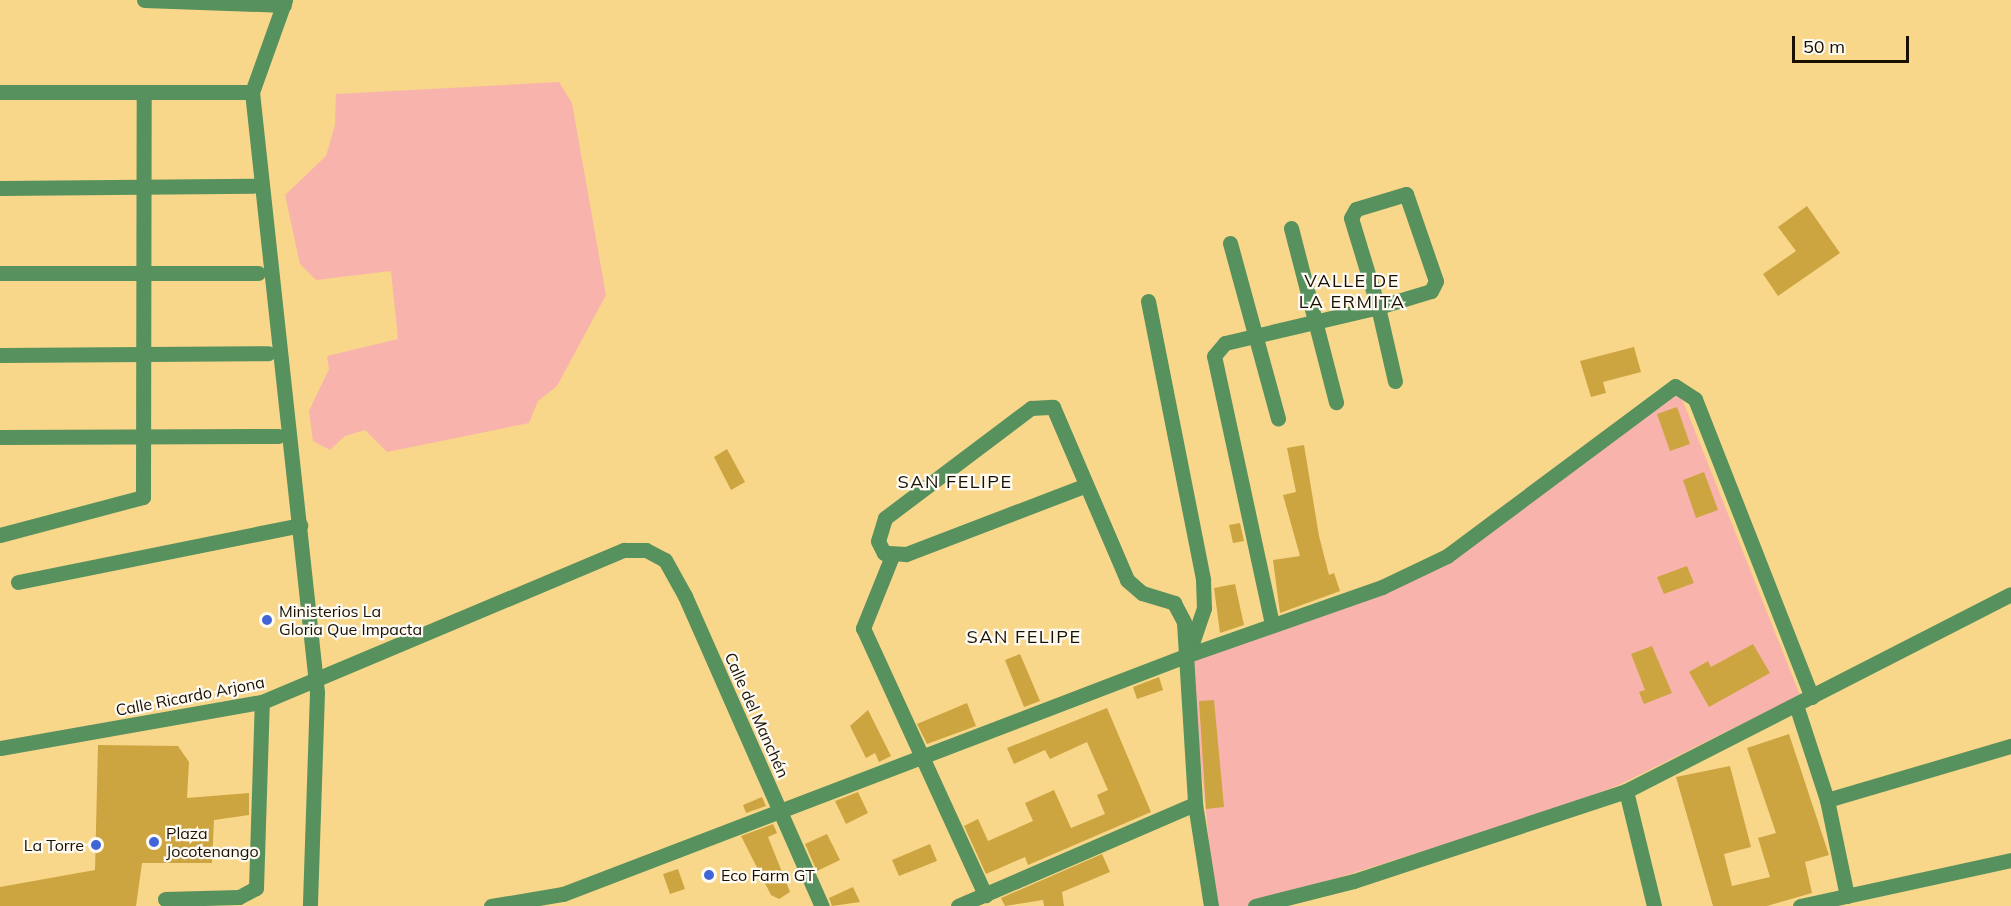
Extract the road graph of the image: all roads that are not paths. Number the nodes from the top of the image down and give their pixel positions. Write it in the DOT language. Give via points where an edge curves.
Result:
graph roads {
  1 [pos="144,0"];
  2 [pos="284,3"];
  3 [pos="0,92"];
  4 [pos="252,92"];
  5 [pos="144,93"];
  6 [pos="143,186"];
  7 [pos="253,186"];
  8 [pos="0,188"];
  9 [pos="1291,228"];
  10 [pos="1230,243"];
  11 [pos="0,273"];
  12 [pos="144,273"];
  13 [pos="258,273"];
  14 [pos="1148,301"];
  15 [pos="1378,307"];
  16 [pos="1313,322"];
  17 [pos="1255,336"];
  18 [pos="268,353"];
  19 [pos="143,354"];
  20 [pos="0,355"];
  21 [pos="1395,381"];
  22 [pos="1336,402"];
  23 [pos="1278,419"];
  24 [pos="278,436"];
  25 [pos="0,437"];
  26 [pos="143,437"];
  27 [pos="1084,486"];
  28 [pos="300,525"];
  29 [pos="0,535"];
  30 [pos="646,550"];
  31 [pos="892,556"];
  32 [pos="18,582"];
  33 [pos="2011,594"];
  34 [pos="1272,624"];
  35 [pos="1188,655"];
  36 [pos="316,680"];
  37 [pos="1812,697"];
  38 [pos="262,702"];
  39 [pos="1796,705"];
  40 [pos="2011,746"];
  41 [pos="0,748"];
  42 [pos="923,755"];
  43 [pos="1626,790"];
  44 [pos="1827,800"];
  45 [pos="1195,804"];
  46 [pos="780,811"];
  47 [pos="2011,860"];
  48 [pos="985,895"];
  49 [pos="1847,896"];
  50 [pos="165,899"];
  51 [pos="310,906"];
  52 [pos="491,906"];
  53 [pos="822,906"];
  54 [pos="958,906"];
  55 [pos="1211,906"];
  56 [pos="1255,906"];
  57 [pos="1654,906"];
  58 [pos="1800,906"];
  1 -- 2 [label="street"];
  2 -- 4 [label="street"];
  3 -- 5 [label="street"];
  4 -- 5 [label="street"];
  4 -- 28 [label="street"];
  5 -- 6 [label="street"];
  6 -- 7 [label="street"];
  6 -- 8 [label="street"];
  6 -- 12 [label="street"];
  9 -- 16 [label="street"];
  10 -- 17 [label="street"];
  11 -- 12 [label="street"];
  12 -- 13 [label="street"];
  12 -- 19 [label="street"];
  14 -- 35 [label="street" via="1203,580 1204,608"];
  15 -- 15 [label="street" via="1351,213 1406,194 1436,281 1431,291"];
  15 -- 16 [label="street"];
  15 -- 21 [label="street"];
  16 -- 17 [label="street"];
  16 -- 22 [label="street"];
  17 -- 23 [label="street"];
  17 -- 34 [label="street" via="1217,348 1214,367"];
  18 -- 19 [label="street"];
  19 -- 20 [label="street"];
  19 -- 26 [label="street"];
  24 -- 26 [label="street"];
  25 -- 26 [label="street"];
  26 -- 29 [label="street" via="143,497"];
  27 -- 31 [label="street"];
  27 -- 31 [label="street" via="1057,412 1043,404 1031,408 885,518 878,541"];
  27 -- 35 [label="street" via="1102,513 1126,580 1179,609"];
  28 -- 32 [label="street"];
  28 -- 36 [label="street"];
  30 -- 36 [label="street, Calle Ricardo Arjona" via="624,550"];
  30 -- 46 [label="street, Calle del Manchén" via="665,560 685,596"];
  31 -- 42 [label="street" via="863,628"];
  33 -- 37 [label="street"];
  34 -- 35 [label="street"];
  34 -- 37 [label="street" via="1382,587 1447,556 1675,386 1695,399"];
  35 -- 42 [label="street"];
  35 -- 45 [label="street"];
  36 -- 38 [label="street, Calle Ricardo Arjona"];
  36 -- 51 [label="street"];
  37 -- 39 [label="street"];
  38 -- 41 [label="street, Calle Ricardo Arjona"];
  38 -- 50 [label="street" via="256,888 239,897"];
  39 -- 43 [label="street"];
  39 -- 44 [label="street"];
  40 -- 44 [label="street"];
  42 -- 46 [label="street"];
  42 -- 48 [label="street"];
  43 -- 56 [label="street" via="1354,881"];
  43 -- 57 [label="street"];
  44 -- 49 [label="street"];
  45 -- 48 [label="street"];
  45 -- 55 [label="street"];
  46 -- 52 [label="street" via="563,894"];
  46 -- 53 [label="street, Calle del Manchén"];
  47 -- 49 [label="street"];
  48 -- 54 [label="street"];
  49 -- 58 [label="street"];
}
